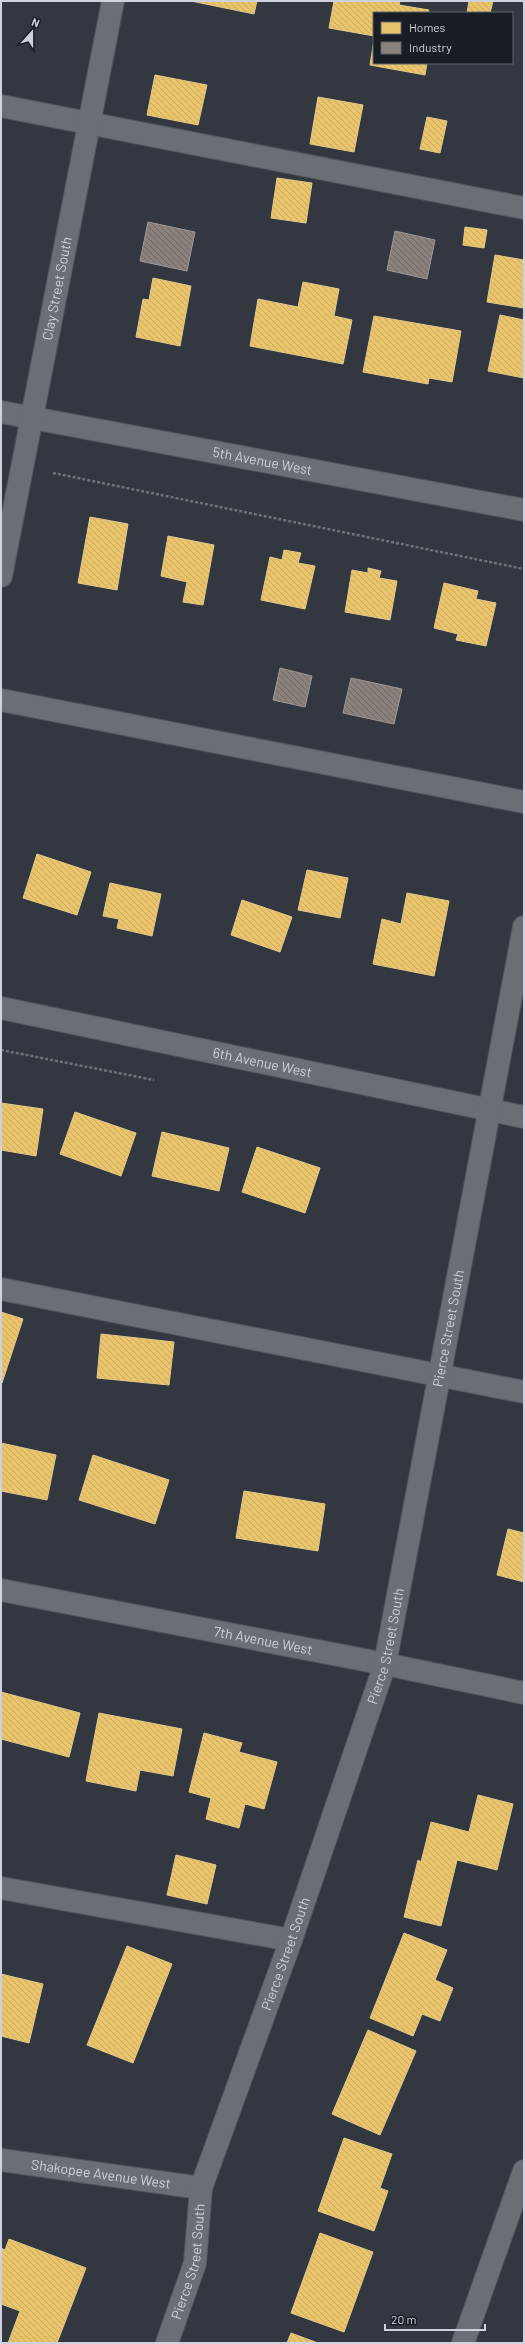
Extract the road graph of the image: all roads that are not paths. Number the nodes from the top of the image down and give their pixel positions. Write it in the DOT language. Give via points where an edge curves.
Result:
graph roads {
  1 [pos="113,1"];
  2 [pos="1,106"];
  3 [pos="89,123"];
  4 [pos="524,208"];
  5 [pos="1,412"];
  6 [pos="30,418"];
  7 [pos="524,510"];
  8 [pos="1,576"];
  9 [pos="1,700"];
  10 [pos="524,802"];
  11 [pos="524,927"];
  12 [pos="1,1008"];
  13 [pos="488,1110"];
  14 [pos="524,1117"];
  15 [pos="1,1289"];
  16 [pos="439,1375"];
  17 [pos="524,1392"];
  18 [pos="1,1590"];
  19 [pos="385,1664"];
  20 [pos="524,1693"];
  21 [pos="1,1888"];
  22 [pos="291,1940"];
  23 [pos="1,2160"];
  24 [pos="524,2171"];
  25 [pos="201,2188"];
  26 [pos="167,2343"];
  27 [pos="462,2343"];
  1 -- 3 [label="street, Clay Street South"];
  2 -- 3 [label="street"];
  3 -- 4 [label="street"];
  3 -- 6 [label="street, Clay Street South"];
  5 -- 6 [label="street, 5th Avenue West"];
  6 -- 7 [label="street, 5th Avenue West"];
  6 -- 8 [label="street, Clay Street South"];
  9 -- 10 [label="street"];
  11 -- 13 [label="street, Pierce Street South"];
  12 -- 13 [label="street, 6th Avenue West"];
  13 -- 14 [label="street, 6th Avenue West"];
  13 -- 16 [label="street, Pierce Street South"];
  15 -- 16 [label="street"];
  16 -- 17 [label="street"];
  16 -- 19 [label="street, Pierce Street South"];
  18 -- 19 [label="street, 7th Avenue West"];
  19 -- 20 [label="street, 7th Avenue West"];
  19 -- 22 [label="street, Pierce Street South"];
  21 -- 22 [label="street"];
  22 -- 25 [label="street, Pierce Street South"];
  23 -- 25 [label="street, Shakopee Avenue West"];
  24 -- 27 [label="street"];
  25 -- 26 [label="street, Pierce Street South" via="195,2263"];
}
